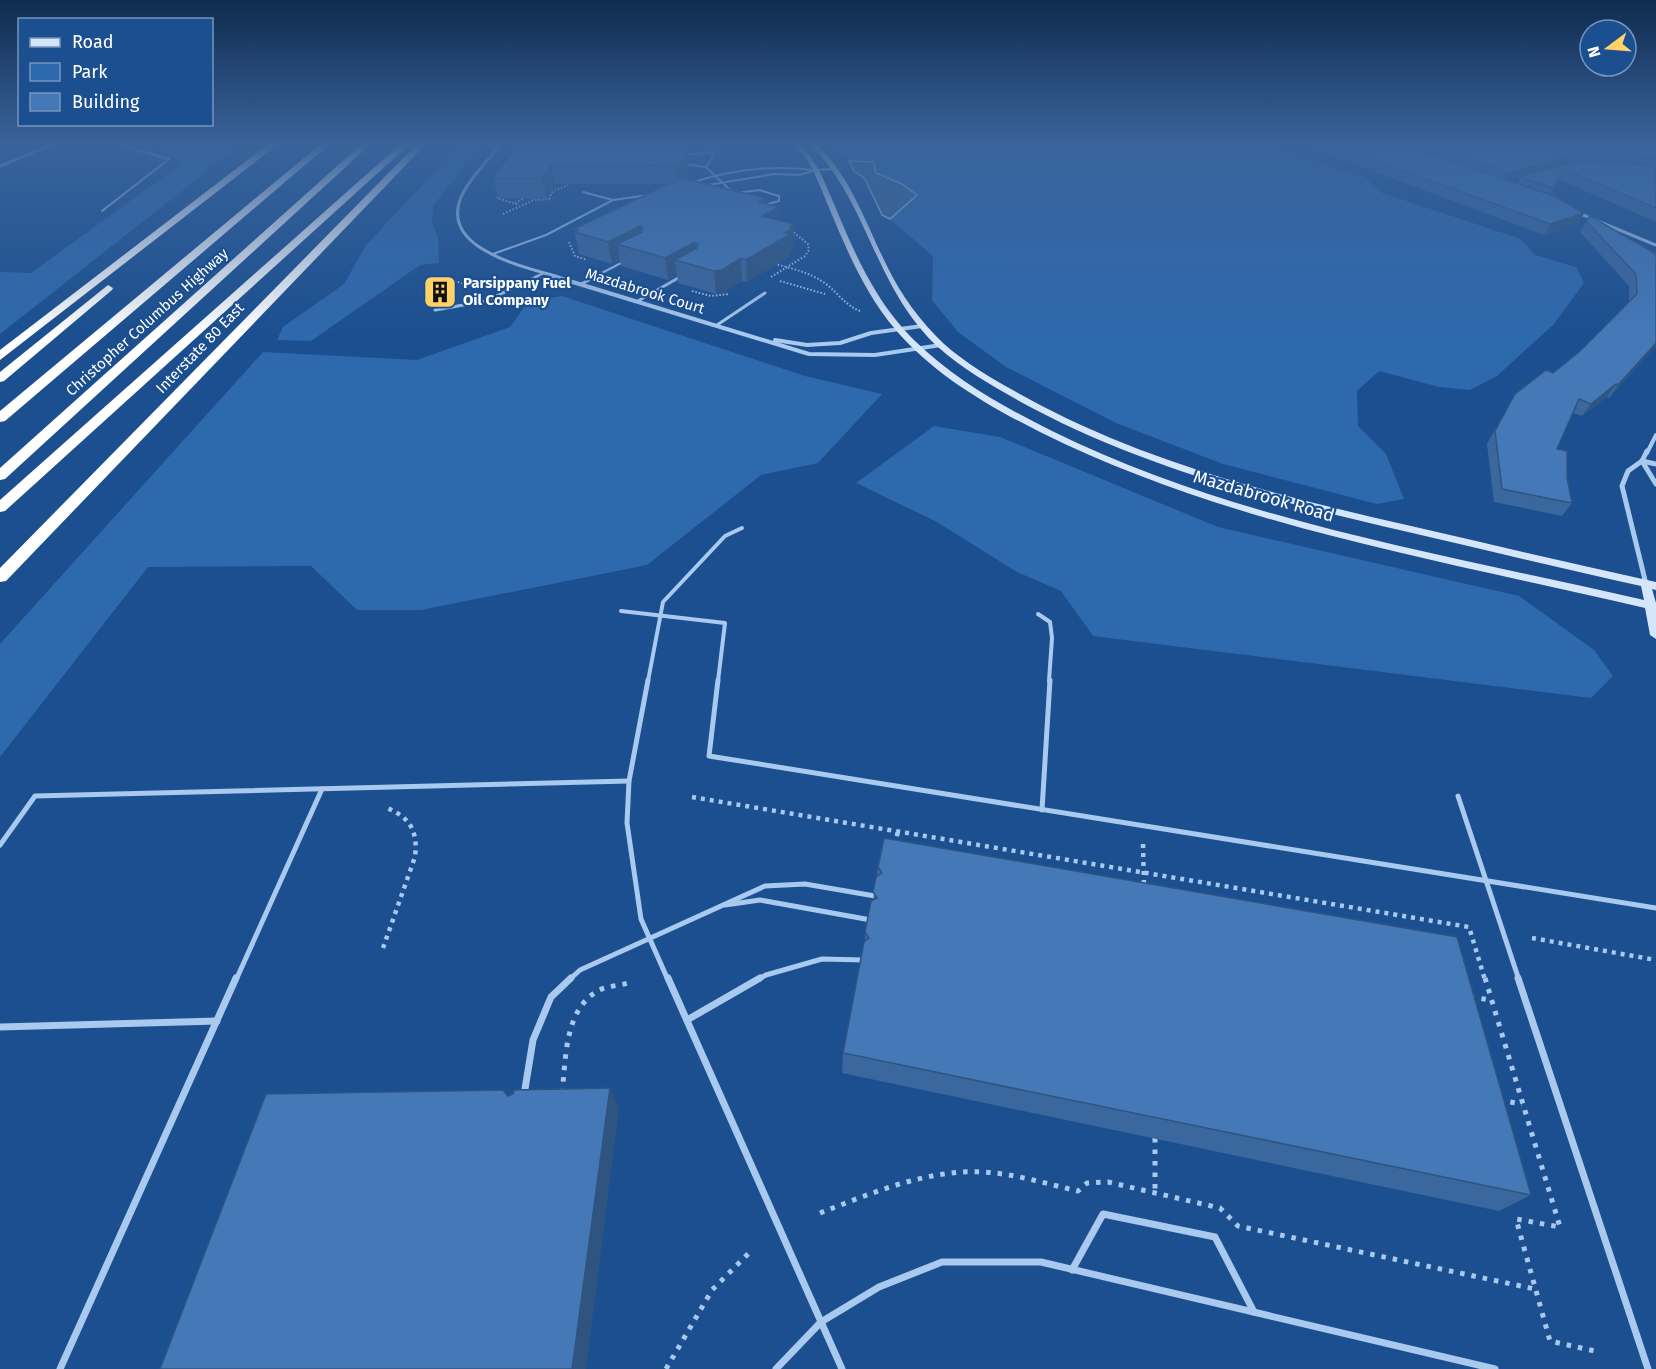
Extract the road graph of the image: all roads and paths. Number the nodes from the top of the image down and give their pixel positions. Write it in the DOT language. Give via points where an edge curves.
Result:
graph roads {
  1 [pos="109,206"];
  2 [pos="195,206"];
  3 [pos="203,206"];
  4 [pos="252,206"];
  5 [pos="298,206"];
  6 [pos="337,206"];
  7 [pos="362,206"];
  8 [pos="456,206"];
  9 [pos="520,206"];
  10 [pos="602,206"];
  11 [pos="832,206"];
  12 [pos="853,206"];
  13 [pos="1569,210"];
  14 [pos="102,211"];
  15 [pos="502,214"];
  16 [pos="788,226"];
  17 [pos="796,235"];
  18 [pos="573,236"];
  19 [pos="787,236"];
  20 [pos="1656,245"];
  21 [pos="494,254"];
  22 [pos="622,262"];
  23 [pos="771,263"];
  24 [pos="612,267"];
  25 [pos="786,267"];
  26 [pos="544,273"];
  27 [pos="688,273"];
  28 [pos="580,284"];
  29 [pos="668,284"];
  30 [pos="736,293"];
  31 [pos="765,293"];
  32 [pos="825,294"];
  33 [pos="639,301"];
  34 [pos="435,310"];
  35 [pos="864,313"];
  36 [pos="717,325"];
  37 [pos="922,326"];
  38 [pos="899,329"];
  39 [pos="757,338"];
  40 [pos="941,345"];
  41 [pos="920,350"];
  42 [pos="0,356"];
  43 [pos="0,378"];
  44 [pos="0,418"];
  45 [pos="1656,435"];
  46 [pos="1641,461"];
  47 [pos="1656,464"];
  48 [pos="0,476"];
  49 [pos="1656,484"];
  50 [pos="0,508"];
  51 [pos="742,528"];
  52 [pos="0,577"];
  53 [pos="1651,585"];
  54 [pos="1653,606"];
  55 [pos="621,611"];
  56 [pos="659,614"];
  57 [pos="1038,614"];
  58 [pos="1656,635"];
  59 [pos="628,781"];
  60 [pos="322,789"];
  61 [pos="1458,796"];
  62 [pos="692,797"];
  63 [pos="383,807"];
  64 [pos="1042,810"];
  65 [pos="1142,826"];
  66 [pos="898,831"];
  67 [pos="0,845"];
  68 [pos="894,853"];
  69 [pos="1143,873"];
  70 [pos="1486,881"];
  71 [pos="1144,891"];
  72 [pos="875,896"];
  73 [pos="720,905"];
  74 [pos="1656,908"];
  75 [pos="871,920"];
  76 [pos="1532,938"];
  77 [pos="650,940"];
  78 [pos="383,948"];
  79 [pos="863,960"];
  80 [pos="1656,960"];
  81 [pos="628,983"];
  82 [pos="1461,996"];
  83 [pos="1491,1000"];
  84 [pos="687,1020"];
  85 [pos="217,1022"];
  86 [pos="0,1027"];
  87 [pos="562,1096"];
  88 [pos="1490,1099"];
  89 [pos="1522,1104"];
  90 [pos="522,1109"];
  91 [pos="1155,1138"];
  92 [pos="1155,1193"];
  93 [pos="751,1251"];
  94 [pos="1072,1270"];
  95 [pos="1254,1312"];
  96 [pos="821,1322"];
  97 [pos="1599,1352"];
  98 [pos="60,1369"];
  99 [pos="666,1369"];
  100 [pos="776,1369"];
  101 [pos="842,1369"];
  102 [pos="1495,1369"];
  103 [pos="1648,1369"];
  1 -- 14 [label="lane"];
  2 -- 42 [label="highway"];
  3 -- 43 [label="highway"];
  4 -- 44 [label="highway, Christopher Columbus Highway"];
  5 -- 48 [label="highway, Christopher Columbus Highway"];
  6 -- 50 [label="highway"];
  7 -- 52 [label="highway, Interstate 80 East"];
  8 -- 21 [label="street, Mazdabrook Court" via="455,217 466,238"];
  9 -- 15 [label="path"];
  10 -- 21 [label="lane" via="546,235"];
  11 -- 38 [label="street, Mazdabrook Road" via="868,284"];
  12 -- 37 [label="street, Mazdabrook Road" via="893,285"];
  13 -- 20 [label="street"];
  16 -- 17 [label="path"];
  17 -- 19 [label="path"];
  17 -- 25 [label="path" via="808,244 809,250"];
  18 -- 24 [label="path" via="568,244 575,256"];
  21 -- 26 [label="street, Mazdabrook Court"];
  22 -- 24 [label="lane"];
  23 -- 25 [label="path"];
  24 -- 28 [label="lane"];
  25 -- 32 [label="path" via="769,278"];
  25 -- 35 [label="path" via="826,283 845,305"];
  26 -- 28 [label="street, Mazdabrook Court"];
  26 -- 34 [label="lane" via="486,301"];
  27 -- 29 [label="lane"];
  28 -- 33 [label="street, Mazdabrook Court"];
  29 -- 30 [label="path" via="711,296"];
  29 -- 33 [label="lane"];
  31 -- 36 [label="lane"];
  33 -- 36 [label="street, Mazdabrook Court"];
  36 -- 39 [label="street, Mazdabrook Court"];
  37 -- 38 [label="street, Mazdabrook Court"];
  37 -- 40 [label="street, Mazdabrook Road"];
  38 -- 39 [label="street, Mazdabrook Court" via="840,343 807,345"];
  38 -- 41 [label="street, Mazdabrook Road"];
  39 -- 41 [label="street, Mazdabrook Court" via="809,354 852,358"];
  40 -- 41 [label="street, Mazdabrook Court"];
  40 -- 53 [label="street, Mazdabrook Road" via="1044,411 1160,463 1255,492"];
  41 -- 54 [label="street, Mazdabrook Road" via="978,394 1028,422 1084,451 1187,492 1314,528"];
  45 -- 46 [label="street"];
  46 -- 47 [label="street"];
  46 -- 49 [label="street"];
  46 -- 53 [label="street" via="1628,471 1622,486"];
  51 -- 56 [label="lane" via="725,536 663,602"];
  53 -- 54 [label="street"];
  54 -- 58 [label="street"];
  55 -- 56 [label="lane"];
  56 -- 59 [label="lane"];
  56 -- 64 [label="lane" via="725,623 709,756"];
  57 -- 64 [label="lane" via="1050,622 1052,638"];
  59 -- 60 [label="lane"];
  59 -- 77 [label="lane" via="627,823 641,920"];
  60 -- 67 [label="lane" via="35,796"];
  60 -- 85 [label="lane"];
  61 -- 70 [label="lane"];
  62 -- 66 [label="path"];
  63 -- 78 [label="path" via="405,816 414,827 418,842"];
  64 -- 65 [label="lane"];
  65 -- 69 [label="path"];
  65 -- 70 [label="lane"];
  66 -- 68 [label="path"];
  66 -- 69 [label="path"];
  69 -- 71 [label="path"];
  69 -- 83 [label="path" via="1469,927"];
  70 -- 74 [label="lane"];
  70 -- 103 [label="lane"];
  72 -- 73 [label="lane" via="805,884 765,886"];
  73 -- 75 [label="lane" via="760,900"];
  73 -- 77 [label="lane"];
  76 -- 80 [label="path"];
  77 -- 84 [label="lane"];
  77 -- 90 [label="lane" via="580,970 551,997 533,1040"];
  79 -- 84 [label="lane" via="822,959 766,975"];
  81 -- 87 [label="path" via="596,992 581,1005 572,1026"];
  82 -- 83 [label="path"];
  83 -- 89 [label="path"];
  84 -- 96 [label="lane"];
  85 -- 86 [label="lane"];
  85 -- 98 [label="lane"];
  88 -- 89 [label="path"];
  89 -- 97 [label="path" via="1560,1227 1516,1219 1550,1341"];
  91 -- 92 [label="path"];
  93 -- 99 [label="path" via="712,1290"];
  94 -- 95 [label="lane"];
  94 -- 95 [label="lane" via="1103,1214 1215,1237"];
  94 -- 96 [label="lane" via="1041,1262 942,1262 879,1287"];
  95 -- 102 [label="lane"];
  96 -- 100 [label="lane"];
  96 -- 101 [label="lane"];
}
